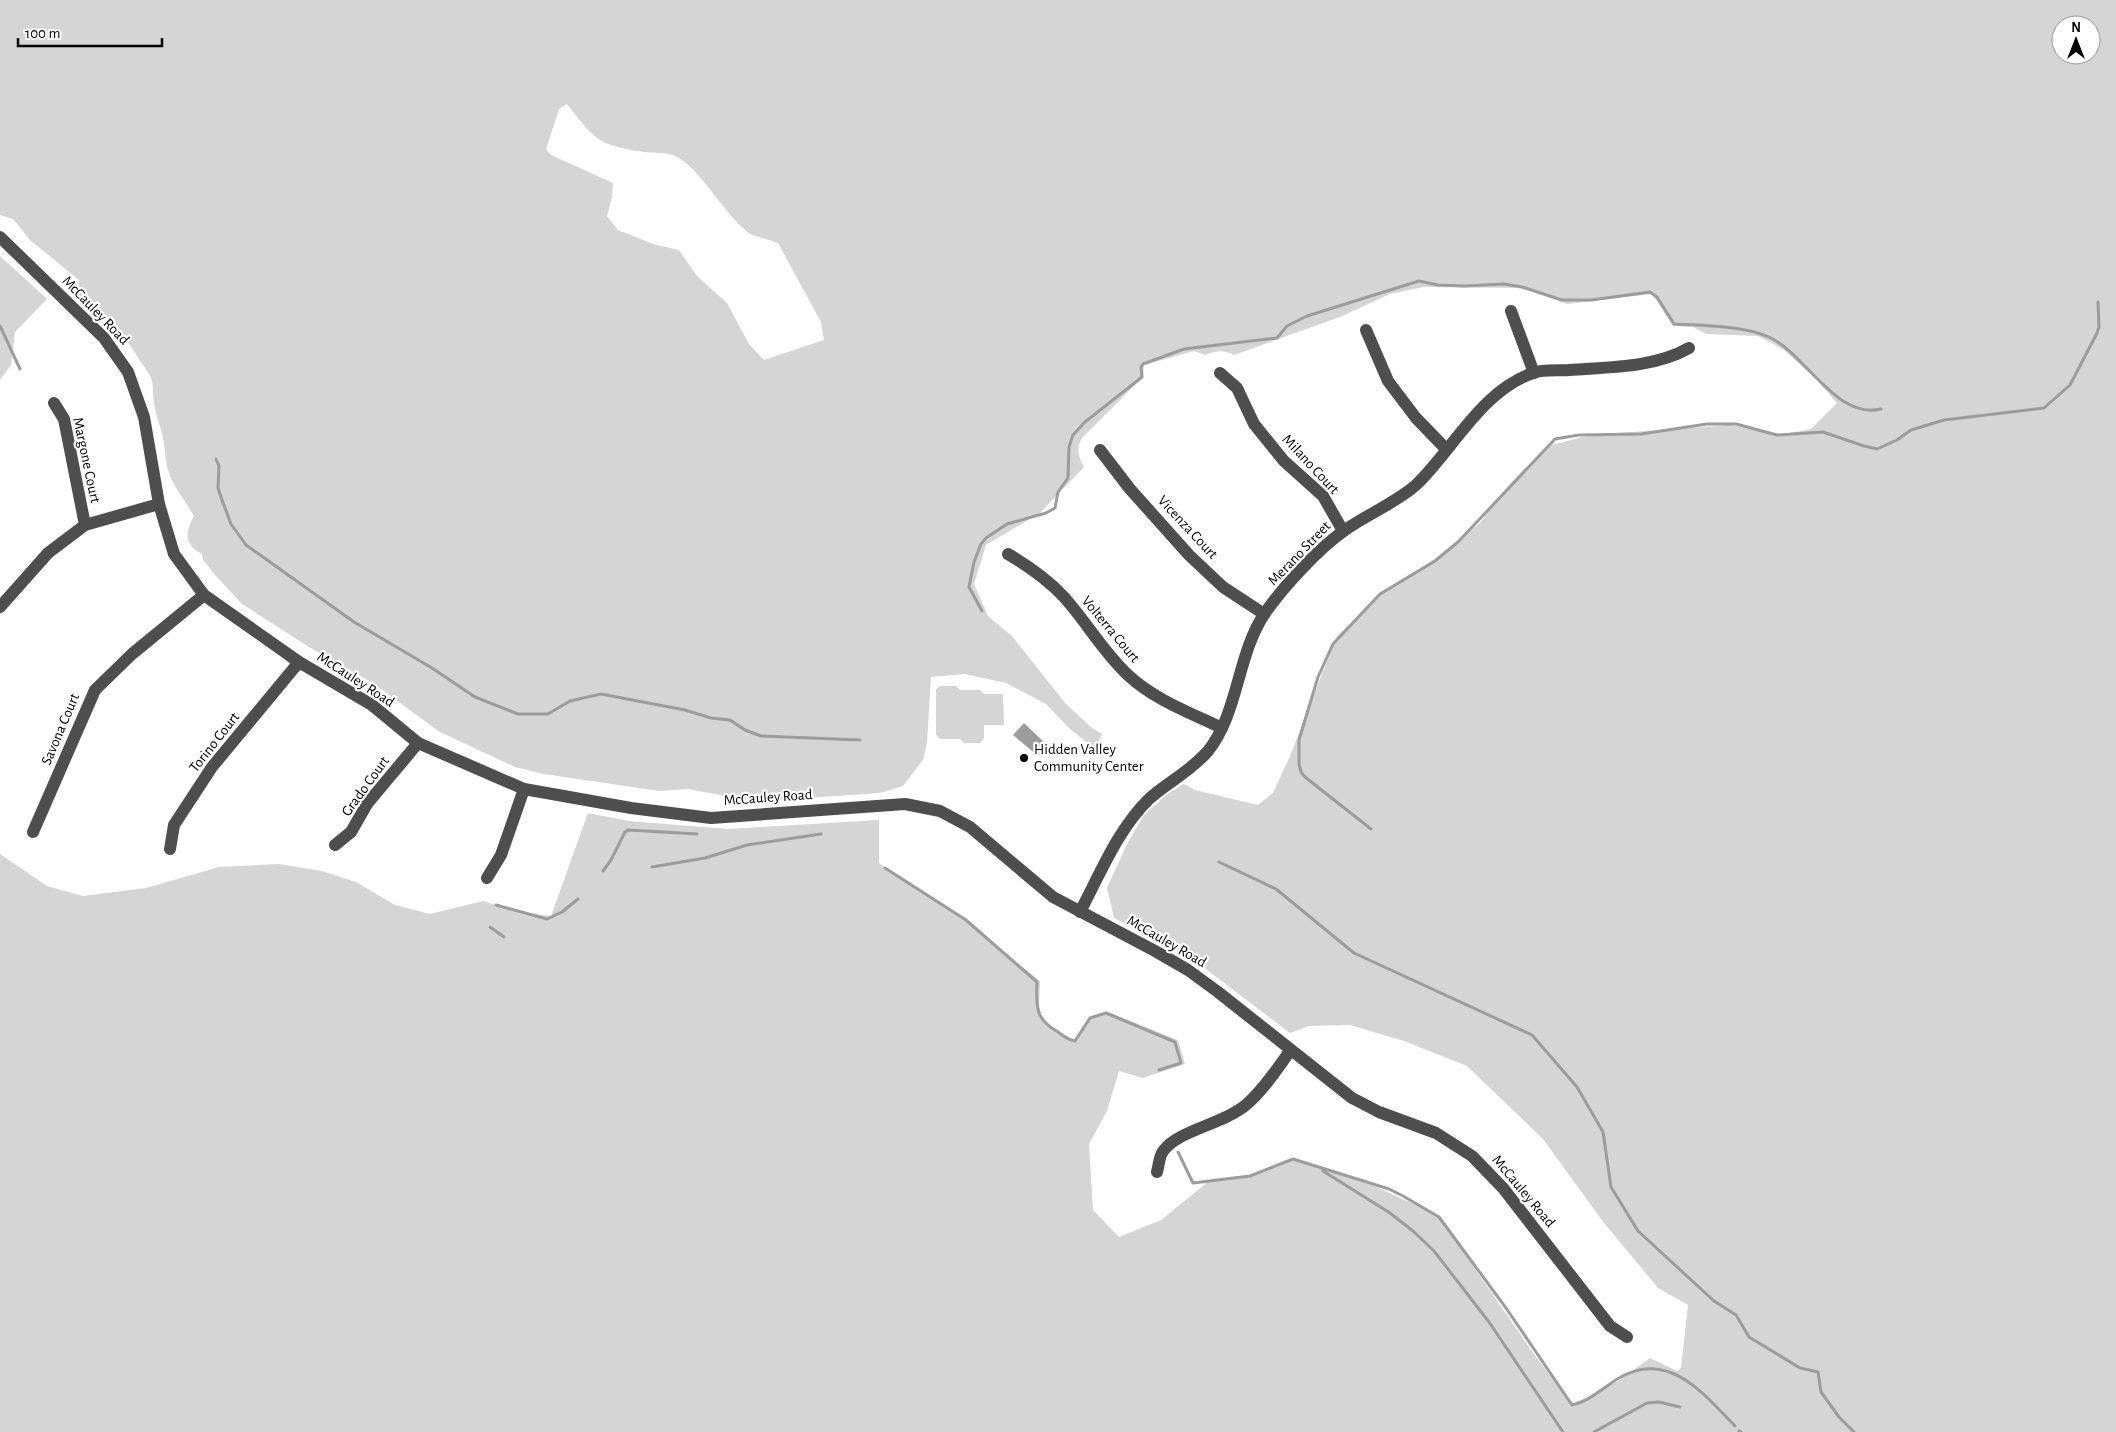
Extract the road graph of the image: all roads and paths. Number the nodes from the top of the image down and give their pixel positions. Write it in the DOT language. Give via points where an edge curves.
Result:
graph roads {
  1 [pos="0,237"];
  2 [pos="1511,311"];
  3 [pos="1366,330"];
  4 [pos="1690,348"];
  5 [pos="1220,373"];
  6 [pos="1534,373"];
  7 [pos="54,403"];
  8 [pos="1446,449"];
  9 [pos="1100,450"];
  10 [pos="159,504"];
  11 [pos="85,525"];
  12 [pos="1343,531"];
  13 [pos="1008,554"];
  14 [pos="204,595"];
  15 [pos="0,607"];
  16 [pos="1264,614"];
  17 [pos="299,662"];
  18 [pos="1222,728"];
  19 [pos="418,743"];
  20 [pos="524,789"];
  21 [pos="34,832"];
  22 [pos="335,845"];
  23 [pos="170,849"];
  24 [pos="487,878"];
  25 [pos="1080,912"];
  26 [pos="1290,1051"];
  27 [pos="1157,1172"];
  28 [pos="1627,1337"];
  1 -- 10 [label="street, McCauley Road" via="104,338 128,372 144,417"];
  2 -- 6 [label="street"];
  3 -- 8 [label="street" via="1388,381 1416,418"];
  4 -- 6 [label="street, Merano Street" via="1675,356 1623,366"];
  5 -- 12 [label="street, Milano Court" via="1237,388 1254,424 1284,461 1323,496"];
  6 -- 8 [label="street, Merano Street" via="1490,401"];
  7 -- 11 [label="street, Margone Court" via="64,419"];
  8 -- 12 [label="street, Merano Street" via="1418,484"];
  9 -- 16 [label="street, Vicenza Court" via="1189,555 1222,587"];
  10 -- 11 [label="street"];
  10 -- 14 [label="street, McCauley Road" via="174,554"];
  11 -- 15 [label="street" via="48,553"];
  12 -- 16 [label="street, Merano Street" via="1310,560"];
  13 -- 18 [label="street, Volterra Court" via="1033,569 1062,596 1130,676 1165,701"];
  14 -- 17 [label="street, McCauley Road"];
  14 -- 21 [label="street, Savona Court" via="132,654 95,690"];
  16 -- 18 [label="street, Merano Street" via="1248,649"];
  17 -- 19 [label="street, McCauley Road" via="372,705"];
  17 -- 23 [label="street, Torino Court" via="212,767 174,826"];
  18 -- 25 [label="street, Merano Street" via="1207,752 1186,773 1149,799 1122,834"];
  19 -- 20 [label="street, McCauley Road"];
  19 -- 22 [label="street, Grado Court" via="368,804 351,832"];
  20 -- 24 [label="street" via="501,854"];
  20 -- 25 [label="street, McCauley Road" via="711,818 887,805 923,806 970,827 1053,897"];
  25 -- 26 [label="street, McCauley Road" via="1188,970"];
  26 -- 27 [label="street" via="1247,1104 1228,1118 1171,1143 1162,1152"];
  26 -- 28 [label="street, McCauley Road" via="1352,1098 1379,1112 1436,1133 1472,1156 1504,1188 1610,1326"];
}
